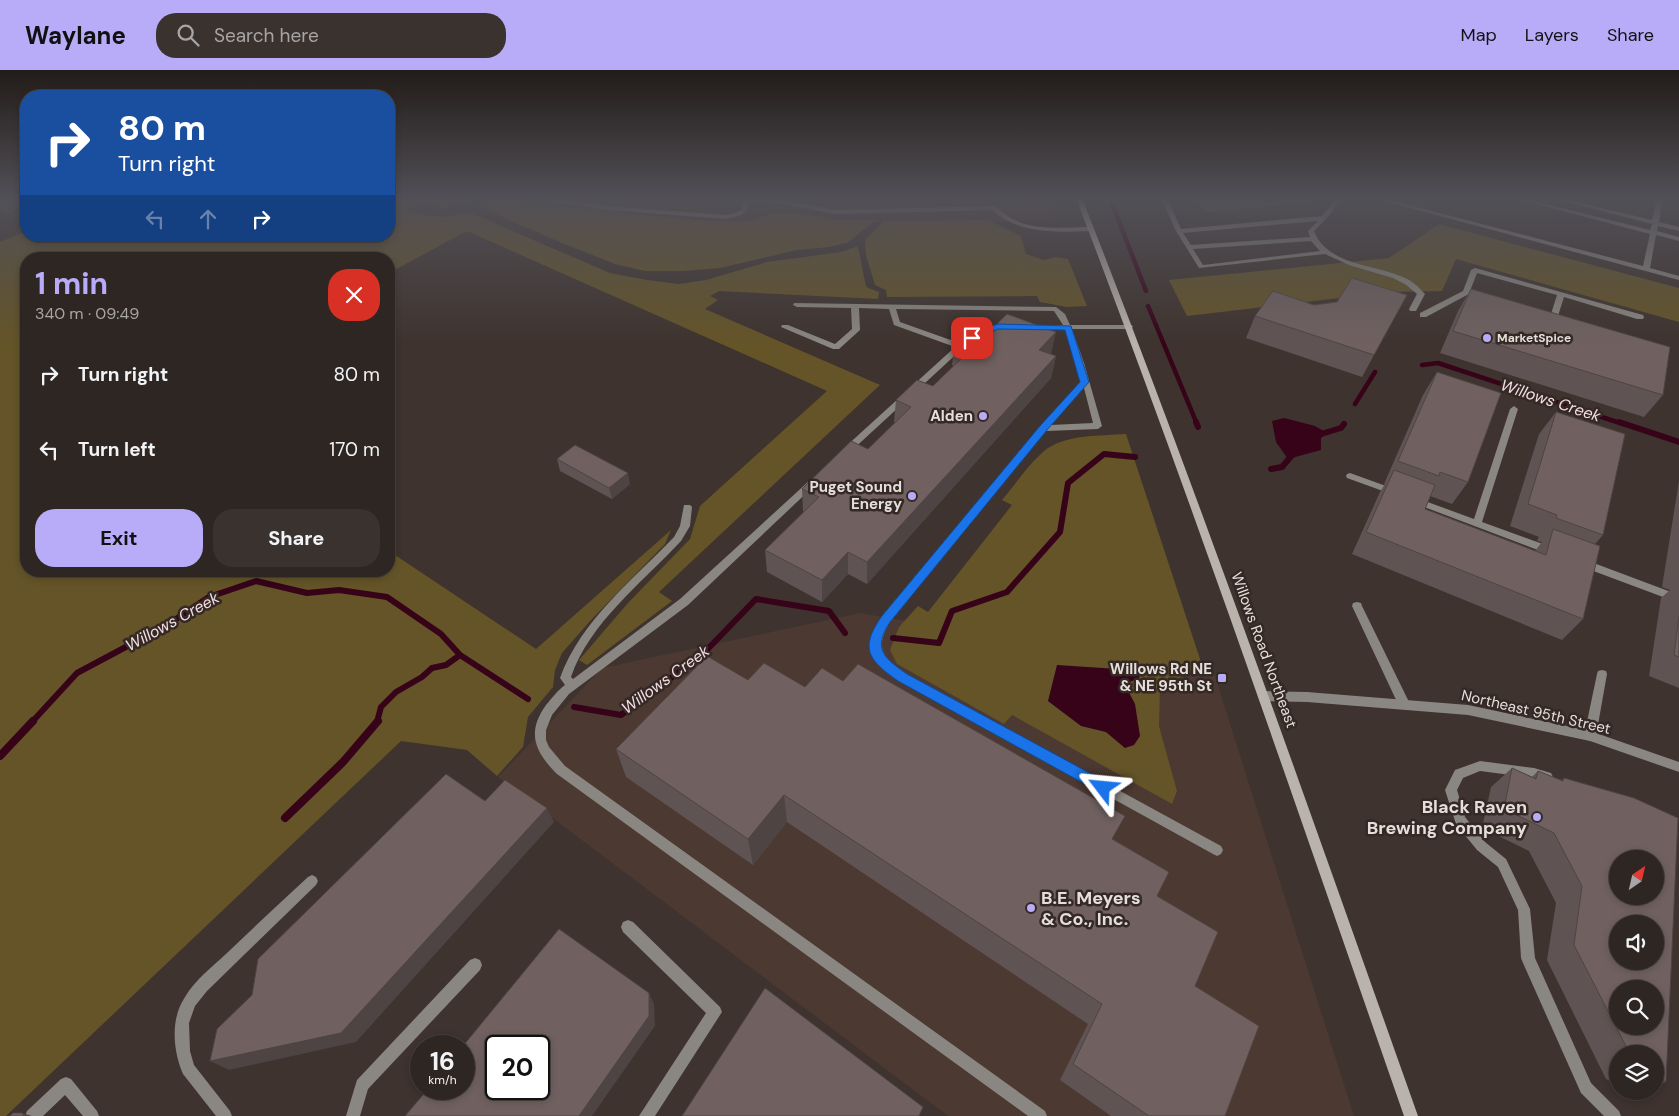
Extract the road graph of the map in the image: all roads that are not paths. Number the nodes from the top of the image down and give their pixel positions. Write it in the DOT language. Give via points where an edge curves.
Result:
graph roads {
  1 [pos="1097,247"];
  2 [pos="1189,247"];
  3 [pos="1320,247"];
  4 [pos="1562,247"];
  5 [pos="1651,247"];
  6 [pos="1325,252"];
  7 [pos="1646,269"];
  8 [pos="1679,278"];
  9 [pos="1466,292"];
  10 [pos="1561,294"];
  11 [pos="1492,300"];
  12 [pos="796,306"];
  13 [pos="855,307"];
  14 [pos="892,307"];
  15 [pos="1413,309"];
  16 [pos="1536,312"];
  17 [pos="1423,315"];
  18 [pos="1554,317"];
  19 [pos="1640,317"];
  20 [pos="1563,320"];
  21 [pos="785,327"];
  22 [pos="1129,327"];
  23 [pos="1068,328"];
  24 [pos="960,346"];
  25 [pos="1085,382"];
  26 [pos="1514,409"];
  27 [pos="1044,428"];
  28 [pos="836,460"];
  29 [pos="822,474"];
  30 [pos="1350,476"];
  31 [pos="687,507"];
  32 [pos="1477,523"];
  33 [pos="1558,553"];
  34 [pos="1576,560"];
  35 [pos="1679,599"];
  36 [pos="1357,606"];
  37 [pos="1602,674"];
  38 [pos="572,686"];
  39 [pos="1263,696"];
  40 [pos="1404,704"];
  41 [pos="1590,736"];
  42 [pos="1679,767"];
  43 [pos="1560,780"];
  44 [pos="1217,850"];
  45 [pos="312,881"];
  46 [pos="628,927"];
  47 [pos="474,965"];
  48 [pos="32,1116"];
  49 [pos="92,1116"];
  50 [pos="225,1116"];
  51 [pos="353,1116"];
  52 [pos="646,1116"];
  53 [pos="1040,1116"];
  54 [pos="1411,1116"];
  55 [pos="1614,1116"];
  1 -- 22 [label="main road, Willows Road Northeast"];
  2 -- 6 [label="street" via="1201,267"];
  3 -- 6 [label="street"];
  4 -- 7 [label="street"];
  5 -- 7 [label="street"];
  6 -- 15 [label="street" via="1407,281 1421,294"];
  7 -- 8 [label="street"];
  9 -- 10 [label="street" via="1475,270"];
  9 -- 11 [label="street"];
  9 -- 17 [label="street"];
  10 -- 18 [label="street"];
  10 -- 19 [label="street"];
  12 -- 13 [label="street"];
  13 -- 14 [label="street"];
  13 -- 21 [label="street" via="856,330 836,347"];
  14 -- 23 [label="street" via="1049,307 1061,312"];
  14 -- 24 [label="street" via="897,323"];
  16 -- 18 [label="street"];
  18 -- 20 [label="street"];
  22 -- 23 [label="street"];
  22 -- 39 [label="main road, Willows Road Northeast"];
  23 -- 24 [label="street" via="998,326 985,330"];
  23 -- 25 [label="street"];
  24 -- 28 [label="street"];
  25 -- 27 [label="street"];
  25 -- 27 [label="street" via="1098,426"];
  26 -- 32 [label="street"];
  27 -- 44 [label="street" via="886,619 874,641 876,653 884,664 902,677"];
  29 -- 38 [label="street" via="684,602"];
  30 -- 32 [label="street"];
  31 -- 38 [label="street" via="678,539 582,642 566,671 565,678"];
  32 -- 33 [label="street"];
  34 -- 35 [label="street"];
  36 -- 40 [label="street"];
  37 -- 41 [label="street"];
  38 -- 53 [label="street" via="550,707 540,727 540,743 548,758 561,770"];
  39 -- 40 [label="street, Northeast 95th Street"];
  39 -- 54 [label="main road, Willows Road Northeast"];
  40 -- 41 [label="street, Northeast 95th Street" via="1468,710"];
  41 -- 42 [label="street, Northeast 95th Street"];
  43 -- 55 [label="street" via="1534,772 1480,766 1459,774 1451,790 1460,820 1502,863 1524,909 1528,958 1586,1088"];
  45 -- 50 [label="street" via="189,1002 182,1023 183,1051 188,1070"];
  46 -- 52 [label="street" via="714,1012"];
  47 -- 51 [label="street" via="362,1085"];
  48 -- 49 [label="street" via="66,1084"];
}
